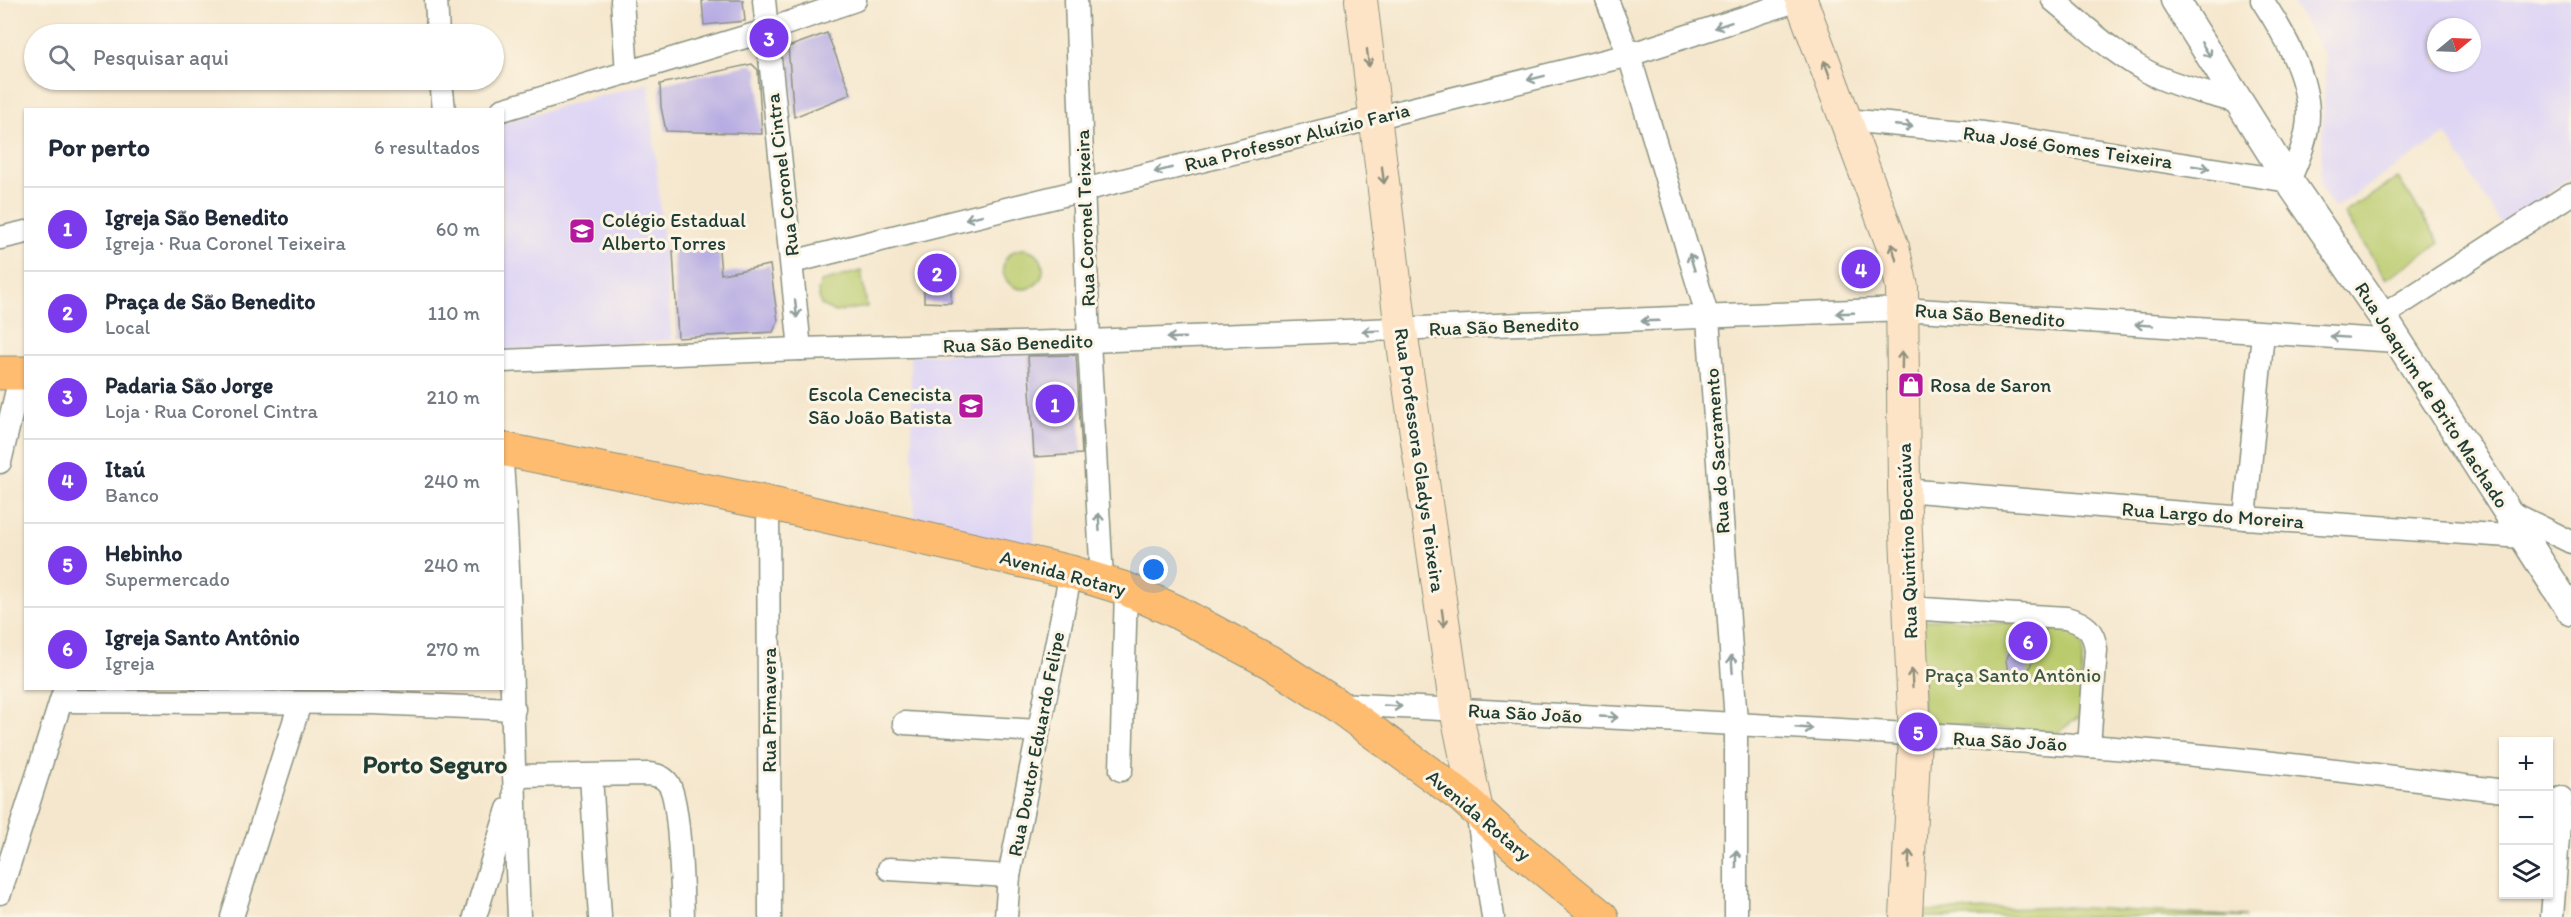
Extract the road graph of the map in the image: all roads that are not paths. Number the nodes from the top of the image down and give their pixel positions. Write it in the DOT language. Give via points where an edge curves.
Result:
graph roads {
  1 [pos="436,0"];
  2 [pos="622,0"];
  3 [pos="764,0"];
  4 [pos="855,0"];
  5 [pos="1076,0"];
  6 [pos="1361,0"];
  7 [pos="1607,0"];
  8 [pos="1800,0"];
  9 [pos="2053,0"];
  10 [pos="2175,0"];
  11 [pos="2262,0"];
  12 [pos="437,24"];
  13 [pos="765,31"];
  14 [pos="1629,55"];
  15 [pos="627,73"];
  16 [pos="442,90"];
  17 [pos="2238,102"];
  18 [pos="444,108"];
  19 [pos="504,109"];
  20 [pos="1376,117"];
  21 [pos="1846,120"];
  22 [pos="2289,181"];
  23 [pos="1085,190"];
  24 [pos="2571,194"];
  25 [pos="24,232"];
  26 [pos="0,238"];
  27 [pos="792,262"];
  28 [pos="1903,309"];
  29 [pos="2382,316"];
  30 [pos="1708,318"];
  31 [pos="1401,330"];
  32 [pos="2263,333"];
  33 [pos="1089,341"];
  34 [pos="2397,341"];
  35 [pos="801,349"];
  36 [pos="504,361"];
  37 [pos="15,373"];
  38 [pos="504,449"];
  39 [pos="0,462"];
  40 [pos="1904,490"];
  41 [pos="768,503"];
  42 [pos="504,504"];
  43 [pos="2508,511"];
  44 [pos="2246,518"];
  45 [pos="2523,537"];
  46 [pos="2571,542"];
  47 [pos="1071,572"];
  48 [pos="1114,585"];
  49 [pos="1908,608"];
  50 [pos="2571,611"];
  51 [pos="63,695"];
  52 [pos="373,696"];
  53 [pos="300,702"];
  54 [pos="1335,704"];
  55 [pos="514,709"];
  56 [pos="1456,710"];
  57 [pos="1736,722"];
  58 [pos="904,723"];
  59 [pos="1038,731"];
  60 [pos="1915,736"];
  61 [pos="2089,746"];
  62 [pos="1121,770"];
  63 [pos="591,776"];
  64 [pos="514,785"];
  65 [pos="2499,789"];
  66 [pos="2560,798"];
  67 [pos="1477,810"];
  68 [pos="889,869"];
  69 [pos="1009,876"];
  70 [pos="0,893"];
  71 [pos="232,917"];
  72 [pos="475,917"];
  73 [pos="519,917"];
  74 [pos="600,917"];
  75 [pos="684,917"];
  76 [pos="770,917"];
  77 [pos="1006,917"];
  78 [pos="1493,917"];
  79 [pos="1602,917"];
  80 [pos="1736,917"];
  81 [pos="1906,917"];
  82 [pos="2552,917"];
  1 -- 12 [label="street"];
  2 -- 15 [label="street"];
  3 -- 13 [label="street, Rua Coronel Cintra"];
  4 -- 13 [label="street"];
  5 -- 23 [label="street, Rua Coronel Teixeira"];
  6 -- 20 [label="main road, Rua Professora Gladys Teixeira, one-way"];
  7 -- 14 [label="street, Rua do Sacramento"];
  8 -- 14 [label="street, Rua Professor Aluízio Faria, one-way"];
  21 -- 8 [label="main road, Rua Quintino Bocaiúva, one-way"];
  9 -- 17 [label="street" via="2131,62 2158,77"];
  10 -- 17 [label="street, Rua Joaquim de Brito Machado, one-way"];
  11 -- 22 [label="street" via="2285,35 2300,73 2308,114 2304,143"];
  13 -- 15 [label="street"];
  13 -- 27 [label="street, Rua Coronel Cintra"];
  14 -- 20 [label="street, Rua Professor Aluízio Faria, one-way"];
  30 -- 14 [label="street, Rua do Sacramento, one-way"];
  15 -- 19 [label="street"];
  16 -- 18 [label="street"];
  17 -- 22 [label="street, Rua Joaquim de Brito Machado"];
  20 -- 23 [label="street, Rua Professor Aluízio Faria, one-way"];
  20 -- 31 [label="main road, Rua Professora Gladys Teixeira, one-way"];
  21 -- 22 [label="street, Rua José Gomes Teixeira, one-way" via="1985,133"];
  28 -- 21 [label="main road, Rua Quintino Bocaiúva, one-way" via="1893,247"];
  22 -- 29 [label="street, Rua Joaquim de Brito Machado"];
  23 -- 27 [label="street, Rua Professor Aluízio Faria, one-way"];
  23 -- 33 [label="street, Rua Coronel Teixeira"];
  24 -- 29 [label="street"];
  25 -- 26 [label="street"];
  27 -- 35 [label="street, Rua Coronel Cintra, one-way"];
  28 -- 30 [label="street, Rua São Benedito, one-way"];
  32 -- 28 [label="street, Rua São Benedito, one-way"];
  40 -- 28 [label="main road, Rua Quintino Bocaiúva, one-way"];
  29 -- 34 [label="street, Rua Joaquim de Brito Machado"];
  30 -- 31 [label="street, Rua São Benedito, one-way"];
  57 -- 30 [label="street, Rua do Sacramento, one-way"];
  31 -- 33 [label="street, Rua São Benedito, one-way"];
  31 -- 56 [label="main road, Rua Professora Gladys Teixeira, one-way"];
  34 -- 32 [label="street, Rua São Benedito, one-way"];
  32 -- 44 [label="street"];
  33 -- 35 [label="street, Rua São Benedito"];
  48 -- 33 [label="street, Rua Coronel Teixeira, one-way"];
  34 -- 43 [label="street, Rua Joaquim de Brito Machado"];
  35 -- 36 [label="street, Rua São Benedito"];
  37 -- 39 [label="street"];
  38 -- 41 [label="main road, Avenida Rotary"];
  40 -- 44 [label="street, Rua Largo do Moreira"];
  40 -- 49 [label="main road, Rua Quintino Bocaiúva"];
  41 -- 47 [label="main road, Avenida Rotary"];
  41 -- 76 [label="street, Rua Primavera"];
  42 -- 55 [label="street"];
  43 -- 45 [label="street, Rua Joaquim de Brito Machado"];
  43 -- 46 [label="street"];
  44 -- 45 [label="street, Rua Largo do Moreira"];
  45 -- 50 [label="street, Rua Joaquim de Brito Machado"];
  47 -- 48 [label="main road, Avenida Rotary"];
  47 -- 59 [label="street, Rua Doutor Eduardo Felipe"];
  48 -- 54 [label="main road, Avenida Rotary" via="1175,611 1270,662"];
  48 -- 62 [label="street, Rua Coronel Teixeira"];
  60 -- 49 [label="main road, Rua Quintino Bocaiúva, one-way"];
  49 -- 61 [label="street" via="2081,622 2095,637 2096,650"];
  51 -- 53 [label="street"];
  51 -- 70 [label="street"];
  52 -- 53 [label="street"];
  52 -- 55 [label="street"];
  53 -- 71 [label="street"];
  54 -- 56 [label="street, Rua São João, one-way"];
  54 -- 67 [label="main road, Avenida Rotary"];
  55 -- 64 [label="street"];
  56 -- 57 [label="street, Rua São João, one-way"];
  56 -- 67 [label="main road, Rua Professora Gladys Teixeira"];
  57 -- 60 [label="street, Rua São João, one-way"];
  80 -- 57 [label="street, Rua do Sacramento, one-way"];
  58 -- 59 [label="street"];
  59 -- 69 [label="street, Rua Doutor Eduardo Felipe"];
  60 -- 61 [label="street, Rua São João"];
  81 -- 60 [label="main road, Rua Quintino Bocaiúva, one-way"];
  61 -- 65 [label="street, Rua São João" via="2284,763"];
  63 -- 64 [label="street"];
  63 -- 74 [label="street"];
  63 -- 75 [label="street" via="648,774 667,782 672,790 677,827"];
  64 -- 72 [label="street"];
  64 -- 73 [label="street"];
  66 -- 82 [label="street"];
  67 -- 78 [label="street, Rua Professora Gladys Teixeira"];
  67 -- 79 [label="main road, Avenida Rotary" via="1514,846"];
  68 -- 69 [label="street"];
  69 -- 77 [label="street, Rua Doutor Eduardo Felipe"];
}
